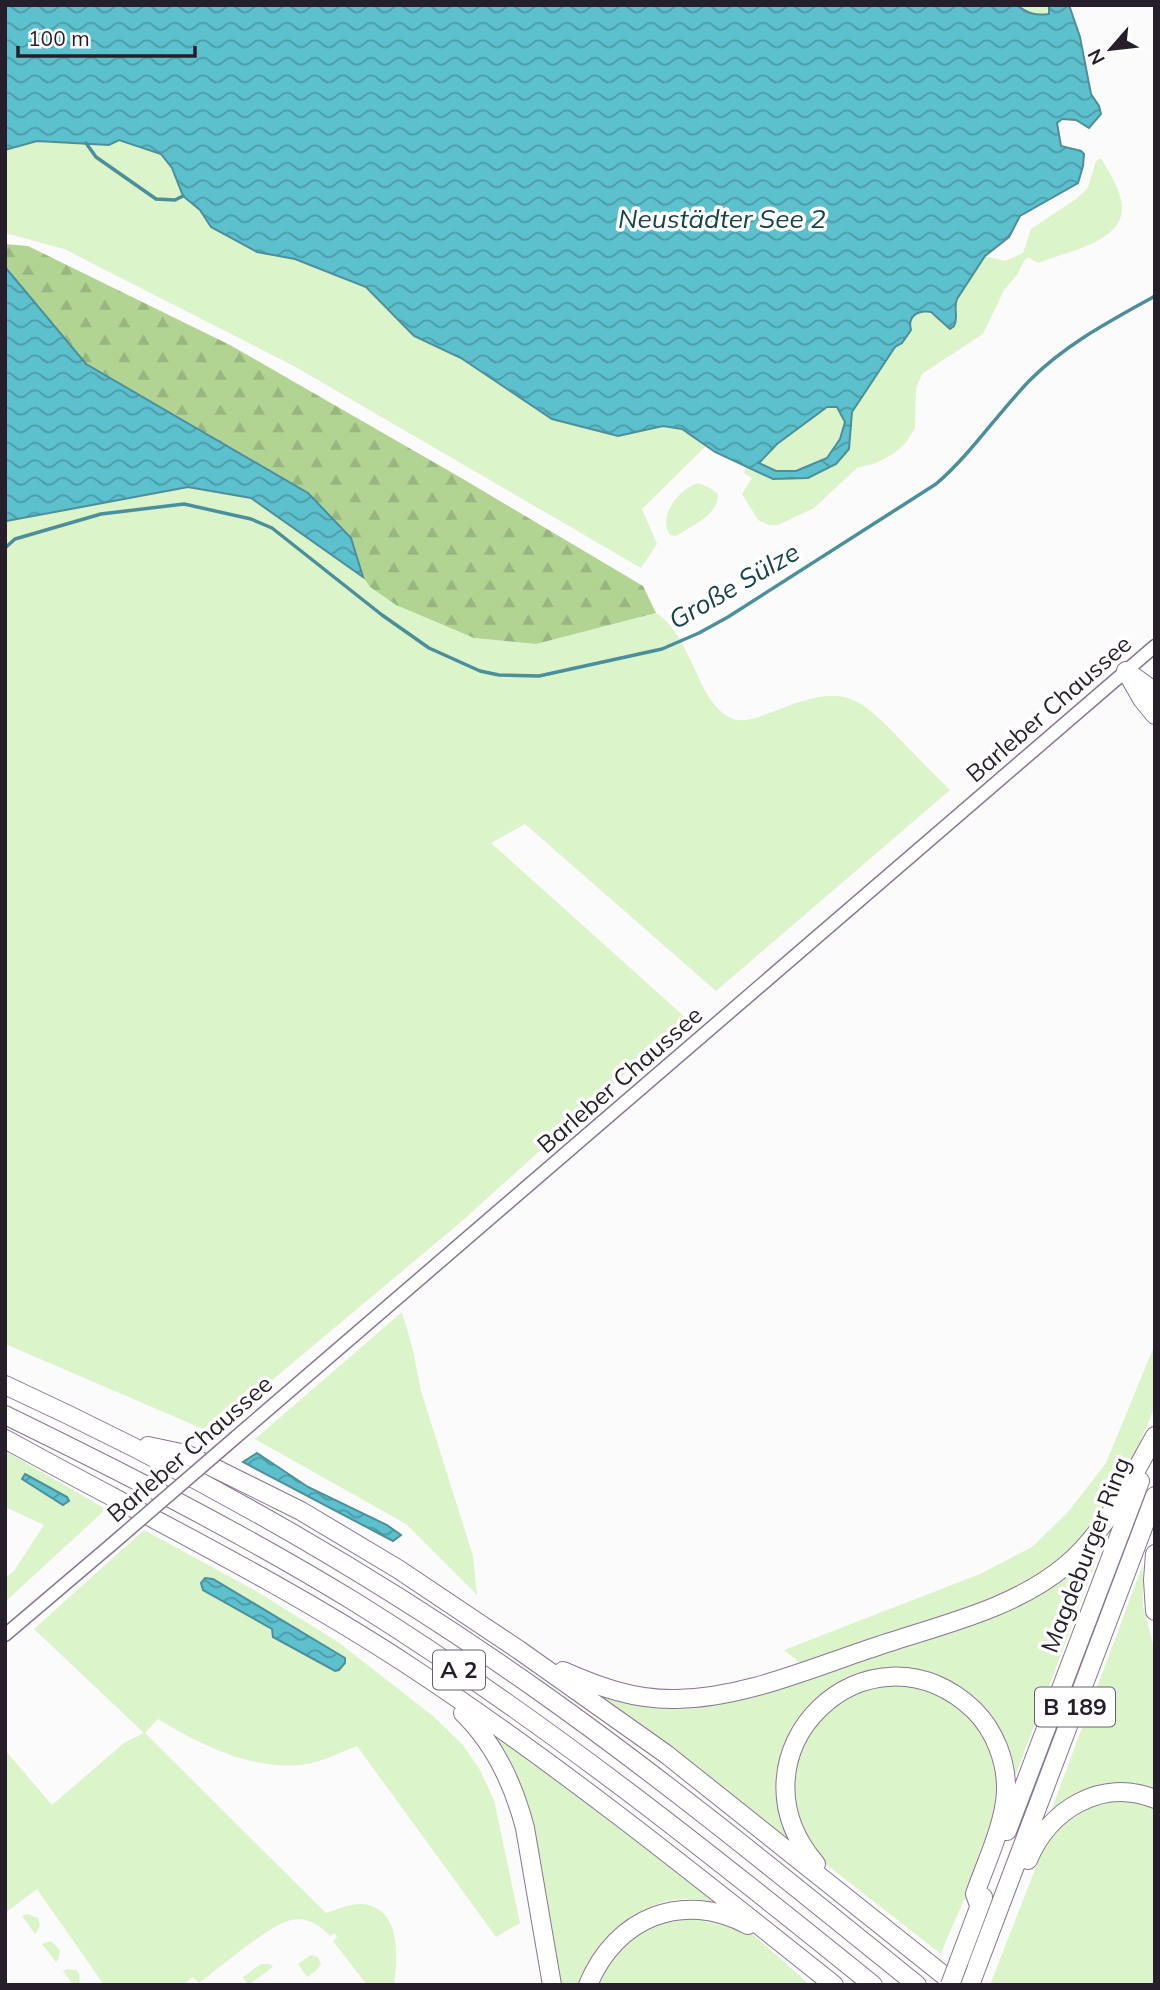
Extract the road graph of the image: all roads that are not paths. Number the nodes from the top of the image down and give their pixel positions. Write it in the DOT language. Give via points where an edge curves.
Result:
graph roads {
  1 [pos="1155,646"];
  2 [pos="1126,671"];
  3 [pos="1155,692"];
  4 [pos="1155,715"];
  5 [pos="5,1385"];
  6 [pos="5,1415"];
  7 [pos="1155,1436"];
  8 [pos="5,1439"];
  9 [pos="121,1440"];
  10 [pos="1155,1442"];
  11 [pos="1155,1496"];
  12 [pos="1155,1553"];
  13 [pos="1155,1611"];
  14 [pos="5,1635"];
  15 [pos="519,1650"];
  16 [pos="411,1667"];
  17 [pos="1155,1800"];
  18 [pos="855,1904"];
  19 [pos="979,1905"];
  20 [pos="995,1919"];
  21 [pos="791,1951"];
  22 [pos="972,1979"];
  23 [pos="552,1985"];
  24 [pos="588,1985"];
  25 [pos="834,1985"];
  26 [pos="873,1985"];
  27 [pos="917,1985"];
  28 [pos="950,1985"];
  29 [pos="956,1985"];
  1 -- 2 [label="street, Barleber Chaussee"];
  2 -- 3 [label="highway"];
  2 -- 4 [label="highway"];
  2 -- 14 [label="street, Barleber Chaussee, bridge"];
  5 -- 9 [label="highway, A 2"];
  6 -- 26 [label="highway, A 2" via="239,1534 433,1653 628,1791"];
  7 -- 15 [label="highway" via="1099,1530 1052,1575 985,1609 785,1677 706,1697 647,1698 606,1689"];
  8 -- 16 [label="highway" via="308,1604"];
  9 -- 15 [label="highway" via="186,1454 283,1502 368,1549"];
  9 -- 27 [label="highway, A 2" via="312,1544 538,1690 680,1795"];
  10 -- 19 [label="highway, Magdeburger Ring / B 189"];
  11 -- 20 [label="highway, Magdeburger Ring / B 189"];
  12 -- 13 [label="highway"];
  15 -- 18 [label="highway" via="666,1754"];
  16 -- 21 [label="highway" via="611,1809"];
  16 -- 23 [label="highway" via="478,1728 508,1779 525,1828"];
  17 -- 20 [label="highway" via="1133,1793 1102,1794 1059,1814 1034,1845 1010,1908"];
  18 -- 19 [label="highway" via="821,1870 798,1838 786,1800 787,1765 796,1736 818,1708 845,1688 888,1677 919,1679 955,1695 978,1715 998,1745 1006,1794 975,1894"];
  18 -- 29 [label="highway"];
  19 -- 28 [label="highway, Magdeburger Ring / B 189, bridge"];
  20 -- 22 [label="highway, Magdeburger Ring / B 189"];
  21 -- 24 [label="highway" via="728,1915 700,1909 671,1911 627,1931 605,1954"];
  21 -- 25 [label="highway"];
}
